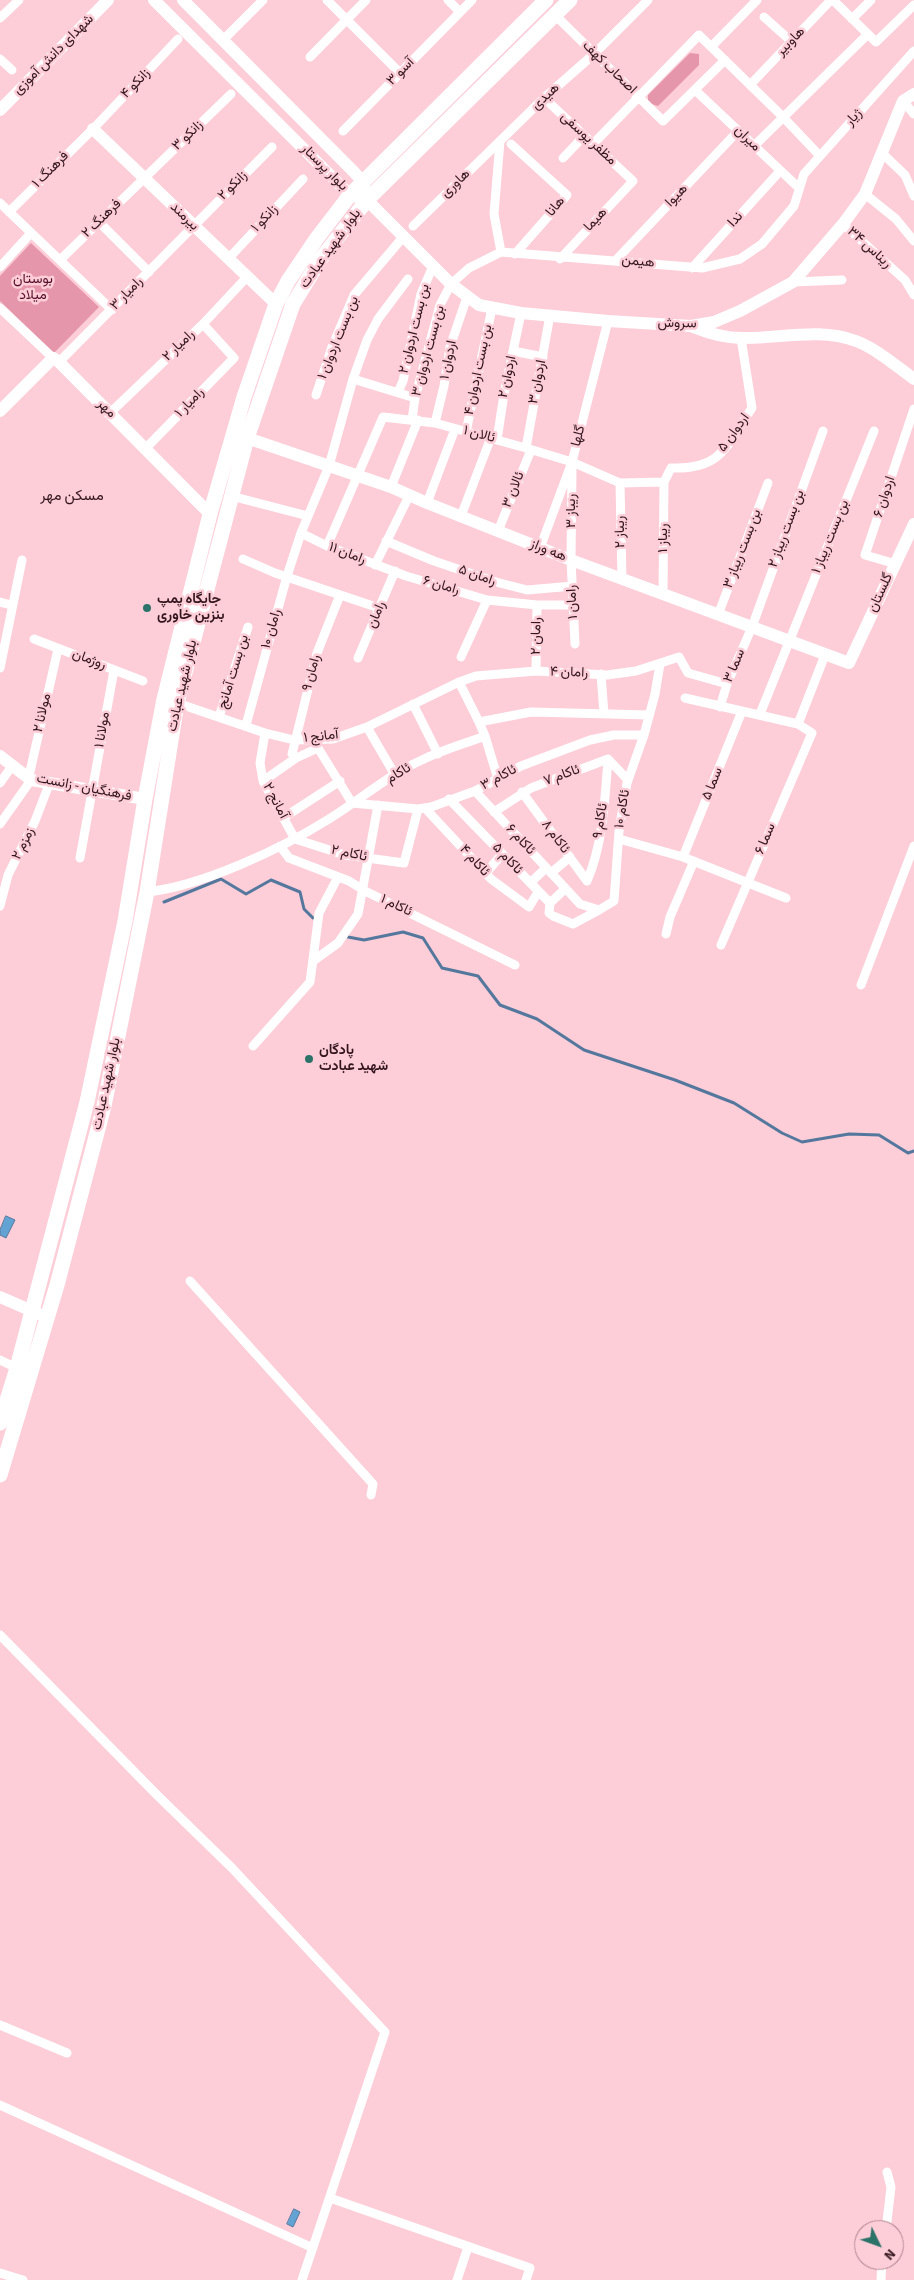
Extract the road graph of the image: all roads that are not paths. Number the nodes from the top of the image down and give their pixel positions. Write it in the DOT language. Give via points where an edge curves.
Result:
graph roads {
  1 [pos="19,0"];
  2 [pos="108,0"];
  3 [pos="154,0"];
  4 [pos="183,0"];
  5 [pos="263,0"];
  6 [pos="327,0"];
  7 [pos="366,0"];
  8 [pos="448,0"];
  9 [pos="472,0"];
  10 [pos="546,0"];
  11 [pos="570,0"];
  12 [pos="648,0"];
  13 [pos="832,0"];
  14 [pos="871,0"];
  15 [pos="752,1"];
  16 [pos="914,5"];
  17 [pos="460,12"];
  18 [pos="555,15"];
  19 [pos="764,17"];
  20 [pos="0,18"];
  21 [pos="852,19"];
  22 [pos="347,20"];
  23 [pos="868,34"];
  24 [pos="178,39"];
  25 [pos="223,40"];
  26 [pos="792,42"];
  27 [pos="711,47"];
  28 [pos="914,51"];
  29 [pos="594,54"];
  30 [pos="310,57"];
  31 [pos="0,59"];
  32 [pos="725,60"];
  33 [pos="12,70"];
  34 [pos="400,73"];
  35 [pos="750,85"];
  36 [pos="695,90"];
  37 [pos="231,94"];
  38 [pos="638,97"];
  39 [pos="909,97"];
  40 [pos="544,98"];
  41 [pos="0,110"];
  42 [pos="914,114"];
  43 [pos="783,117"];
  44 [pos="93,129"];
  45 [pos="343,131"];
  46 [pos="738,131"];
  47 [pos="584,136"];
  48 [pos="500,141"];
  49 [pos="512,144"];
  50 [pos="593,144"];
  51 [pos="754,146"];
  52 [pos="272,147"];
  53 [pos="883,154"];
  54 [pos="820,156"];
  55 [pos="563,158"];
  56 [pos="780,171"];
  57 [pos="144,179"];
  58 [pos="303,179"];
  59 [pos="633,181"];
  60 [pos="363,182"];
  61 [pos="799,188"];
  62 [pos="865,194"];
  63 [pos="350,195"];
  64 [pos="914,196"];
  65 [pos="367,200"];
  66 [pos="0,203"];
  67 [pos="9,212"];
  68 [pos="99,222"];
  69 [pos="843,224"];
  70 [pos="194,226"];
  71 [pos="413,226"];
  72 [pos="31,233"];
  73 [pos="404,236"];
  74 [pos="914,241"];
  75 [pos="500,252"];
  76 [pos="515,254"];
  77 [pos="560,258"];
  78 [pos="228,259"];
  79 [pos="60,260"];
  80 [pos="616,260"];
  81 [pos="433,266"];
  82 [pos="0,267"];
  83 [pos="692,268"];
  84 [pos="149,272"];
  85 [pos="247,277"];
  86 [pos="408,279"];
  87 [pos="842,280"];
  88 [pos="793,282"];
  89 [pos="451,284"];
  90 [pos="914,295"];
  91 [pos="467,297"];
  92 [pos="276,304"];
  93 [pos="0,308"];
  94 [pos="492,308"];
  95 [pos="112,310"];
  96 [pos="521,313"];
  97 [pos="550,315"];
  98 [pos="608,321"];
  99 [pos="202,324"];
  100 [pos="691,326"];
  101 [pos="741,338"];
  102 [pos="514,351"];
  103 [pos="543,357"];
  104 [pos="56,360"];
  105 [pos="353,379"];
  106 [pos="914,379"];
  107 [pos="398,392"];
  108 [pos="316,395"];
  109 [pos="415,398"];
  110 [pos="914,409"];
  111 [pos="0,411"];
  112 [pos="110,413"];
  113 [pos="415,420"];
  114 [pos="435,423"];
  115 [pos="455,429"];
  116 [pos="823,431"];
  117 [pos="874,431"];
  118 [pos="466,432"];
  119 [pos="247,438"];
  120 [pos="494,440"];
  121 [pos="145,449"];
  122 [pos="528,449"];
  123 [pos="572,462"];
  124 [pos="328,466"];
  125 [pos="356,476"];
  126 [pos="664,482"];
  127 [pos="768,482"];
  128 [pos="620,483"];
  129 [pos="391,487"];
  130 [pos="231,496"];
  131 [pos="410,496"];
  132 [pos="426,503"];
  133 [pos="210,514"];
  134 [pos="308,516"];
  135 [pos="461,516"];
  136 [pos="914,524"];
  137 [pos="498,531"];
  138 [pos="301,534"];
  139 [pos="386,541"];
  140 [pos="327,546"];
  141 [pos="540,548"];
  142 [pos="243,559"];
  143 [pos="22,560"];
  144 [pos="571,560"];
  145 [pos="374,564"];
  146 [pos="896,564"];
  147 [pos="395,571"];
  148 [pos="287,576"];
  149 [pos="622,580"];
  150 [pos="572,586"];
  151 [pos="663,594"];
  152 [pos="340,595"];
  153 [pos="487,600"];
  154 [pos="0,602"];
  155 [pos="12,605"];
  156 [pos="537,605"];
  157 [pos="573,605"];
  158 [pos="379,608"];
  159 [pos="718,615"];
  160 [pos="248,627"];
  161 [pos="752,627"];
  162 [pos="34,639"];
  163 [pos="788,641"];
  164 [pos="576,644"];
  165 [pos="58,649"];
  166 [pos="825,655"];
  167 [pos="358,658"];
  168 [pos="461,658"];
  169 [pos="849,663"];
  170 [pos="660,664"];
  171 [pos="0,668"];
  172 [pos="114,670"];
  173 [pos="536,672"];
  174 [pos="601,674"];
  175 [pos="143,681"];
  176 [pos="459,682"];
  177 [pos="727,684"];
  178 [pos="685,698"];
  179 [pos="177,702"];
  180 [pos="413,704"];
  181 [pos="720,707"];
  182 [pos="742,711"];
  183 [pos="604,714"];
  184 [pos="760,714"];
  185 [pos="649,715"];
  186 [pos="219,717"];
  187 [pos="479,722"];
  188 [pos="798,724"];
  189 [pos="246,725"];
  190 [pos="367,727"];
  191 [pos="265,732"];
  192 [pos="644,734"];
  193 [pos="485,736"];
  194 [pos="294,740"];
  195 [pos="316,744"];
  196 [pos="292,754"];
  197 [pos="438,754"];
  198 [pos="0,756"];
  199 [pos="608,759"];
  200 [pos="12,766"];
  201 [pos="395,775"];
  202 [pos="30,778"];
  203 [pos="498,779"];
  204 [pos="628,780"];
  205 [pos="263,781"];
  206 [pos="340,781"];
  207 [pos="50,782"];
  208 [pos="0,783"];
  209 [pos="92,790"];
  210 [pos="474,791"];
  211 [pos="522,792"];
  212 [pos="145,799"];
  213 [pos="450,799"];
  214 [pos="352,803"];
  215 [pos="378,805"];
  216 [pos="421,808"];
  217 [pos="494,812"];
  218 [pos="283,818"];
  219 [pos="0,824"];
  220 [pos="294,839"];
  221 [pos="618,839"];
  222 [pos="280,846"];
  223 [pos="914,846"];
  224 [pos="502,854"];
  225 [pos="570,857"];
  226 [pos="683,857"];
  227 [pos="80,858"];
  228 [pos="369,858"];
  229 [pos="694,861"];
  230 [pos="548,870"];
  231 [pos="486,872"];
  232 [pos="338,877"];
  233 [pos="587,881"];
  234 [pos="530,883"];
  235 [pos="747,884"];
  236 [pos="565,889"];
  237 [pos="363,890"];
  238 [pos="147,892"];
  239 [pos="538,892"];
  240 [pos="786,898"];
  241 [pos="550,903"];
  242 [pos="0,906"];
  243 [pos="599,910"];
  244 [pos="666,934"];
  245 [pos="721,945"];
  246 [pos="314,961"];
  247 [pos="515,965"];
  248 [pos="861,985"];
  249 [pos="254,1046"];
  250 [pos="87,1102"];
  251 [pos="104,1106"];
  252 [pos="190,1281"];
  253 [pos="0,1297"];
  254 [pos="31,1311"];
  255 [pos="47,1317"];
  256 [pos="0,1360"];
  257 [pos="23,1371"];
  258 [pos="4,1396"];
  259 [pos="0,1423"];
  260 [pos="0,1475"];
  261 [pos="371,1495"];
  262 [pos="0,1635"];
  263 [pos="0,2025"];
  264 [pos="67,2053"];
  265 [pos="0,2105"];
  266 [pos="887,2172"];
  267 [pos="330,2198"];
  268 [pos="887,2220"];
  269 [pos="468,2247"];
  270 [pos="313,2248"];
  271 [pos="0,2273"];
  272 [pos="23,2280"];
  273 [pos="302,2280"];
  274 [pos="457,2280"];
  275 [pos="526,2280"];
  1 -- 20 [label="street"];
  2 -- 41 [label="street, شهدای دانش آموزی"];
  3 -- 63 [label="street, بلوار پرستار"];
  4 -- 25 [label="street, بلوار پرستار"];
  5 -- 25 [label="street"];
  6 -- 22 [label="street"];
  7 -- 22 [label="street"];
  8 -- 17 [label="street"];
  9 -- 17 [label="street, آسو ۳"];
  10 -- 60 [label="main road, بلوار شهید عبادت"];
  11 -- 18 [label="main road, بلوار شهید عبادت"];
  12 -- 29 [label="street, هیدی"];
  13 -- 21 [label="street"];
  13 -- 26 [label="street, هاوبیر"];
  14 -- 21 [label="street"];
  15 -- 27 [label="street"];
  16 -- 23 [label="street" via="876,42"];
  17 -- 34 [label="street, آسو ۳"];
  18 -- 29 [label="street, اصحاب کهف"];
  18 -- 65 [label="main road, بلوار شهید عبادت"];
  19 -- 26 [label="street"];
  21 -- 23 [label="street"];
  22 -- 30 [label="street"];
  22 -- 34 [label="street"];
  23 -- 43 [label="street"];
  24 -- 44 [label="street, زانکو ۴"];
  25 -- 60 [label="street, بلوار پرستار"];
  26 -- 35 [label="street, هاوبیر"];
  27 -- 32 [label="street"];
  27 -- 38 [label="street" via="699,35"];
  28 -- 54 [label="street, ژیار"];
  29 -- 38 [label="street, اصحاب کهف"];
  29 -- 40 [label="street, هیدی"];
  31 -- 33 [label="street"];
  32 -- 35 [label="street"];
  32 -- 36 [label="street"];
  34 -- 45 [label="street, آسو ۳"];
  35 -- 43 [label="street"];
  36 -- 38 [label="street, اصحاب کهف" via="663,121"];
  36 -- 46 [label="street, میران"];
  37 -- 57 [label="street, زانکو ۳"];
  38 -- 50 [label="street"];
  39 -- 42 [label="street"];
  39 -- 53 [label="street, سروش"];
  40 -- 47 [label="street, مظفر یوسفی"];
  40 -- 48 [label="street, هیدی"];
  43 -- 51 [label="street"];
  43 -- 54 [label="street"];
  44 -- 57 [label="street, بیرمند"];
  44 -- 67 [label="street, فرهنگ ۱"];
  46 -- 51 [label="street, میران"];
  46 -- 80 [label="street, هیوا"];
  47 -- 50 [label="street, مظفر یوسفی"];
  47 -- 55 [label="street"];
  48 -- 71 [label="street, هاوری"];
  48 -- 75 [label="street" via="494,214"];
  49 -- 76 [label="street, هانا" via="567,195"];
  50 -- 59 [label="street, مظفر یوسفی"];
  51 -- 56 [label="street, میران"];
  52 -- 70 [label="street, زانکو ۲"];
  53 -- 62 [label="street, سروش"];
  53 -- 64 [label="street" via="905,175"];
  54 -- 61 [label="street, ژیار" via="804,174"];
  56 -- 61 [label="street, میران"];
  56 -- 83 [label="street, ندا"];
  57 -- 68 [label="street, فرهنگ ۲"];
  57 -- 70 [label="street, بیرمند"];
  58 -- 78 [label="street, زانکو ۱"];
  59 -- 77 [label="street, هیما"];
  60 -- 63 [label="main road, بلوار شهید عبادت"];
  60 -- 65 [label="street, بلوار پرستار"];
  61 -- 83 [label="street, هیمن" via="794,206 762,244 740,258"];
  62 -- 69 [label="street, سروش"];
  62 -- 74 [label="street" via="896,219"];
  63 -- 65 [label="street, بلوار پرستار"];
  63 -- 92 [label="main road, بلوار شهید عبادت" via="317,238"];
  65 -- 73 [label="street, سروش"];
  65 -- 119 [label="main road, بلوار شهید عبادت" via="320,260 293,304"];
  66 -- 67 [label="street"];
  67 -- 72 [label="street"];
  68 -- 79 [label="street, فرهنگ ۲"];
  68 -- 84 [label="street"];
  69 -- 88 [label="street, سروش"];
  69 -- 90 [label="street, ریناس ۳۴" via="905,280"];
  70 -- 78 [label="street, بیرمند"];
  70 -- 84 [label="street, رامیار ۳"];
  72 -- 79 [label="street"];
  72 -- 82 [label="street"];
  73 -- 81 [label="street, سروش"];
  73 -- 108 [label="street, بن بست اردوان ۱" via="354,295"];
  75 -- 76 [label="street, هیمن"];
  75 -- 89 [label="street" via="469,268"];
  76 -- 77 [label="street, هیمن"];
  77 -- 80 [label="street, هیمن"];
  78 -- 85 [label="street, بیرمند"];
  79 -- 95 [label="street"];
  80 -- 83 [label="street, هیمن"];
  81 -- 89 [label="street, سروش"];
  81 -- 107 [label="street, بن بست اردوان ۲" via="421,294"];
  84 -- 95 [label="street, رامیار ۳"];
  85 -- 92 [label="street, بیرمند"];
  85 -- 99 [label="street, رامیار ۲"];
  86 -- 105 [label="street, رامان ۱۰" via="378,319"];
  87 -- 88 [label="street"];
  88 -- 100 [label="street, سروش" via="722,319"];
  89 -- 91 [label="street, سروش"];
  89 -- 109 [label="street, بن بست اردوان ۳" via="440,305"];
  91 -- 94 [label="street, سروش"];
  91 -- 114 [label="street, اردوان ۱" via="450,347"];
  92 -- 133 [label="main road, بلوار شهید عبادت" via="244,397"];
  93 -- 104 [label="street"];
  94 -- 96 [label="street, سروش"];
  94 -- 118 [label="street, بن بست اردوان ۴"];
  95 -- 104 [label="street, رامیار ۳"];
  96 -- 97 [label="street, سروش"];
  96 -- 102 [label="street, اردوان ۲"];
  97 -- 98 [label="street, سروش"];
  97 -- 103 [label="street, اردوان ۳"];
  98 -- 100 [label="street, سروش"];
  98 -- 123 [label="street, گلها"];
  99 -- 112 [label="street, رامیار ۲"];
  99 -- 121 [label="street, رامیار ۱" via="234,358"];
  100 -- 101 [label="street"];
  101 -- 106 [label="street" via="801,334 843,338 865,345"];
  101 -- 126 [label="street, اردوان ۵" via="752,408 722,453 705,465 691,469 672,468"];
  102 -- 103 [label="street"];
  102 -- 120 [label="street, اردوان ۲"];
  103 -- 122 [label="street, اردوان ۳"];
  104 -- 111 [label="street"];
  104 -- 112 [label="street, مهر"];
  105 -- 107 [label="street"];
  105 -- 124 [label="street, رامان ۱۰"];
  107 -- 109 [label="street"];
  109 -- 113 [label="street, بن بست اردوان ۳"];
  110 -- 146 [label="street, اردوان ۶" via="865,555"];
  112 -- 121 [label="street, مهر"];
  113 -- 114 [label="street, ئالان ۱"];
  113 -- 125 [label="street, ئالان ۱" via="383,417"];
  113 -- 129 [label="street, بن بست اردوان ۳"];
  114 -- 115 [label="street, ئالان ۱"];
  115 -- 118 [label="street, ئالان ۱"];
  115 -- 132 [label="street"];
  116 -- 161 [label="street, بن بست ریباز ۲"];
  117 -- 163 [label="street, بن بست ریباز ۱"];
  118 -- 120 [label="street, ئالان ۱"];
  119 -- 124 [label="street, هه وراز"];
  119 -- 130 [label="main road, بلوار شهید عبادت"];
  120 -- 122 [label="street, ئالان ۱"];
  120 -- 135 [label="street, اردوان ۲"];
  121 -- 133 [label="street, مهر"];
  122 -- 123 [label="street, ئالان ۱"];
  122 -- 137 [label="street, ئالان ۳"];
  123 -- 128 [label="street"];
  123 -- 141 [label="street, گلها"];
  123 -- 144 [label="street, ریباز ۳"];
  124 -- 125 [label="street, هه وراز"];
  124 -- 134 [label="street, رامان ۱۰"];
  125 -- 129 [label="street, هه وراز"];
  125 -- 140 [label="street"];
  126 -- 128 [label="street"];
  126 -- 151 [label="street, ریباز ۱"];
  127 -- 159 [label="street, بن بست ریباز ۳"];
  128 -- 149 [label="street, ریباز ۲"];
  129 -- 131 [label="street, هه وراز"];
  130 -- 134 [label="street"];
  130 -- 179 [label="main road, بلوار شهید عبادت"];
  131 -- 132 [label="street, هه وراز"];
  131 -- 139 [label="street"];
  132 -- 135 [label="street, هه وراز"];
  133 -- 212 [label="main road, بلوار شهید عبادت" via="164,699"];
  134 -- 138 [label="street, رامان ۱۰"];
  135 -- 137 [label="street, هه وراز"];
  136 -- 146 [label="street, گلستان"];
  137 -- 141 [label="street, هه وراز"];
  138 -- 140 [label="street, رامان ۱۱"];
  138 -- 148 [label="street, رامان ۱۰"];
  139 -- 145 [label="street"];
  139 -- 150 [label="street, رامان ۵" via="451,567 527,590"];
  140 -- 145 [label="street, رامان ۱۱"];
  141 -- 144 [label="street, هه وراز"];
  142 -- 148 [label="street"];
  143 -- 155 [label="street"];
  144 -- 149 [label="street, هه وراز"];
  144 -- 150 [label="street, رامان ۱"];
  145 -- 147 [label="street, رامان ۱۱"];
  146 -- 169 [label="street, گلستان"];
  147 -- 153 [label="street, رامان ۶"];
  147 -- 158 [label="street, رامان"];
  148 -- 152 [label="street"];
  148 -- 189 [label="street, رامان ۱۰"];
  149 -- 151 [label="street, هه وراز"];
  150 -- 157 [label="street, رامان ۱"];
  151 -- 159 [label="street, هه وراز"];
  152 -- 158 [label="street"];
  152 -- 194 [label="street, رامان ۹" via="317,654"];
  153 -- 156 [label="street, رامان ۶"];
  153 -- 168 [label="street"];
  154 -- 155 [label="street"];
  155 -- 171 [label="street"];
  156 -- 157 [label="street, رامان ۲"];
  156 -- 173 [label="street, رامان ۲"];
  157 -- 164 [label="street, رامان ۱"];
  158 -- 167 [label="street, رامان"];
  159 -- 161 [label="street, هه وراز"];
  160 -- 186 [label="street, بن بست آمانج"];
  161 -- 163 [label="street, هه وراز"];
  161 -- 177 [label="street, سما ۳"];
  162 -- 165 [label="street, روژمان"];
  163 -- 166 [label="street, هه وراز"];
  163 -- 184 [label="street, بن بست ریباز ۱"];
  165 -- 172 [label="street, روژمان"];
  165 -- 202 [label="street, مولانا ۲"];
  166 -- 169 [label="street, هه وراز"];
  166 -- 188 [label="street"];
  170 -- 174 [label="street, رامان ۴" via="636,671"];
  170 -- 177 [label="street, رامان ۴" via="679,658 688,673"];
  170 -- 185 [label="street, ئاکام ۱۰"];
  172 -- 175 [label="street, روژمان"];
  172 -- 209 [label="street, مولانا ۱"];
  173 -- 174 [label="street, رامان ۴"];
  173 -- 176 [label="street, رامان ۴" via="476,676"];
  174 -- 183 [label="street"];
  176 -- 180 [label="street, آمانج ۱"];
  176 -- 187 [label="street"];
  177 -- 181 [label="street, سما ۳"];
  178 -- 181 [label="street"];
  179 -- 186 [label="street, آمانج ۱"];
  179 -- 238 [label="main road, بلوار شهید عبادت"];
  180 -- 190 [label="street, آمانج ۱"];
  180 -- 197 [label="street"];
  181 -- 182 [label="street"];
  182 -- 184 [label="street"];
  182 -- 226 [label="street, سما ۵"];
  183 -- 185 [label="street"];
  183 -- 187 [label="street" via="531,712"];
  184 -- 188 [label="street"];
  185 -- 192 [label="street, ئاکام ۱۰"];
  186 -- 189 [label="street, آمانج ۱"];
  187 -- 193 [label="street"];
  188 -- 235 [label="street, سما ۶" via="812,733"];
  189 -- 191 [label="street, آمانج ۱"];
  190 -- 195 [label="street, آمانج ۱"];
  190 -- 201 [label="street"];
  191 -- 194 [label="street, آمانج ۱"];
  191 -- 205 [label="street, آمانج ۲" via="260,763"];
  192 -- 203 [label="street, ئاکام ۳" via="590,740 521,766"];
  192 -- 204 [label="street, ئاکام ۱۰"];
  193 -- 197 [label="street, ئاکام"];
  193 -- 203 [label="street"];
  194 -- 195 [label="street, آمانج ۱"];
  194 -- 196 [label="street, رامان ۹"];
  195 -- 205 [label="street"];
  195 -- 206 [label="street"];
  197 -- 201 [label="street, ئاکام"];
  198 -- 200 [label="street, فرهنگیان - زانست"];
  199 -- 204 [label="street"];
  199 -- 211 [label="street, ئاکام ۷"];
  199 -- 233 [label="street, ئاکام ۹" via="604,805"];
  200 -- 202 [label="street, فرهنگیان - زانست"];
  200 -- 208 [label="street"];
  201 -- 214 [label="street, ئاکام"];
  202 -- 207 [label="street, فرهنگیان - زانست"];
  202 -- 219 [label="street"];
  203 -- 210 [label="street, ئاکام ۳"];
  204 -- 221 [label="street, ئاکام ۱۰"];
  205 -- 218 [label="street, آمانج ۲"];
  206 -- 214 [label="street"];
  206 -- 218 [label="street"];
  207 -- 209 [label="street, فرهنگیان - زانست"];
  207 -- 242 [label="street, زمزم ۲" via="8,875"];
  209 -- 212 [label="street, فرهنگیان - زانست"];
  209 -- 227 [label="street, مولانا ۱"];
  210 -- 213 [label="street, ئاکام ۳"];
  210 -- 217 [label="street, ئاکام ۶"];
  211 -- 217 [label="street, ئاکام ۷"];
  211 -- 225 [label="street, ئاکام ۸"];
  212 -- 250 [label="main road, بلوار شهید عبادت" via="125,921"];
  213 -- 216 [label="street, ئاکام ۳"];
  213 -- 224 [label="street, ئاکام ۵"];
  214 -- 215 [label="street, ئاکام ۳"];
  214 -- 220 [label="street, ئاکام"];
  215 -- 216 [label="street, ئاکام ۳"];
  215 -- 228 [label="street"];
  216 -- 228 [label="street, ئاکام ۲" via="404,863"];
  216 -- 231 [label="street, ئاکام ۴"];
  217 -- 230 [label="street, ئاکام ۶"];
  218 -- 220 [label="street, آمانج ۲"];
  220 -- 222 [label="street, ئاکام"];
  220 -- 228 [label="street, ئاکام ۲" via="345,855"];
  221 -- 226 [label="street"];
  221 -- 243 [label="street, ئاکام ۱۰" via="614,901"];
  222 -- 232 [label="street, ئاکام ۱" via="289,858"];
  222 -- 238 [label="street, ئاکام" via="210,876"];
  223 -- 248 [label="street"];
  224 -- 231 [label="street"];
  224 -- 234 [label="street, ئاکام ۵"];
  225 -- 230 [label="street"];
  225 -- 233 [label="street, ئاکام ۸"];
  226 -- 229 [label="street"];
  228 -- 237 [label="street"];
  229 -- 235 [label="street"];
  229 -- 244 [label="street"];
  230 -- 234 [label="street"];
  230 -- 236 [label="street, ئاکام ۶"];
  231 -- 239 [label="street, ئاکام ۴" via="491,880 529,906"];
  232 -- 237 [label="street, ئاکام ۱"];
  232 -- 246 [label="street" via="319,913"];
  234 -- 239 [label="street, ئاکام ۵"];
  235 -- 240 [label="street"];
  235 -- 245 [label="street, سما ۶"];
  236 -- 241 [label="street"];
  236 -- 243 [label="street" via="580,904"];
  237 -- 246 [label="street" via="358,914 338,943"];
  237 -- 247 [label="street, ئاکام ۱"];
  238 -- 251 [label="main road, بلوار شهید عبادت"];
  239 -- 241 [label="street, ئاکام ۵"];
  241 -- 243 [label="street, ئاکام ۵" via="549,913 573,924"];
  246 -- 249 [label="street" via="310,982"];
  250 -- 251 [label="main road"];
  250 -- 254 [label="main road, بلوار شهید عبادت"];
  251 -- 255 [label="main road, بلوار شهید عبادت"];
  252 -- 261 [label="street" via="373,1484"];
  253 -- 254 [label="street"];
  254 -- 255 [label="street"];
  254 -- 257 [label="main road, بلوار شهید عبادت"];
  255 -- 257 [label="main road, بلوار شهید عبادت"];
  256 -- 257 [label="street"];
  257 -- 258 [label="main road, بلوار شهید عبادت"];
  257 -- 260 [label="main road, بلوار شهید عبادت"];
  258 -- 259 [label="main road, بلوار شهید عبادت"];
  262 -- 267 [label="street" via="232,1868 385,2032"];
  263 -- 264 [label="street"];
  265 -- 270 [label="street"];
  266 -- 268 [label="street" via="891,2187"];
  267 -- 269 [label="street"];
  267 -- 270 [label="street"];
  269 -- 274 [label="street"];
  269 -- 275 [label="street" via="530,2268"];
  270 -- 273 [label="street"];
  271 -- 272 [label="street"];
}
